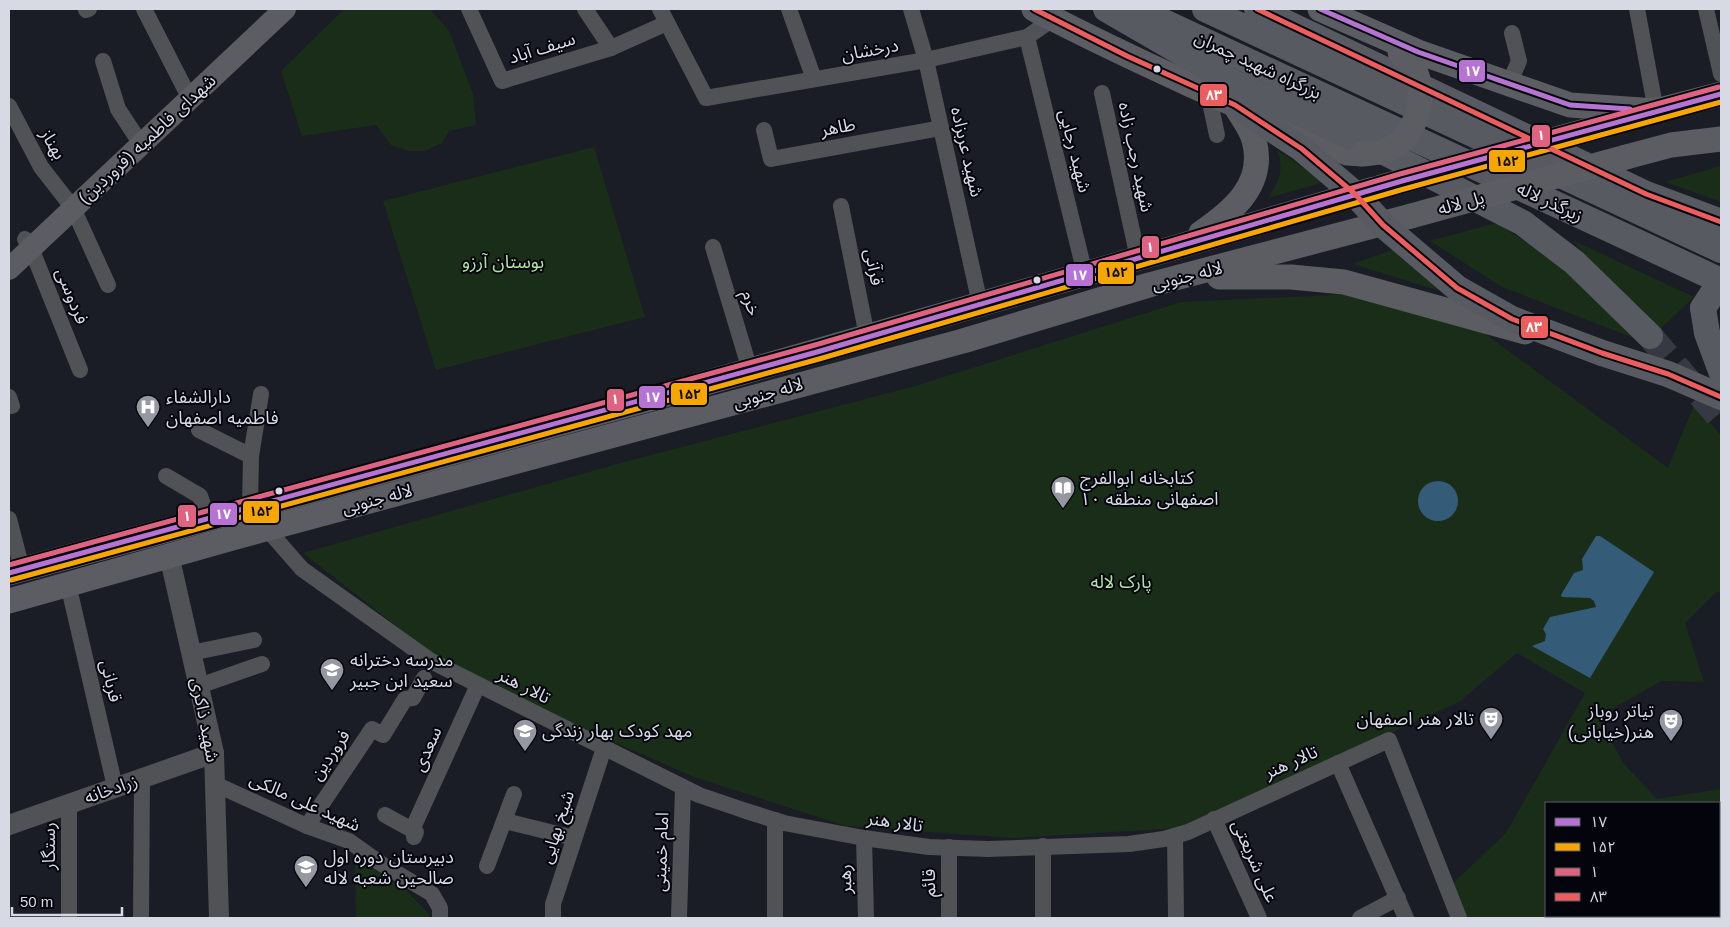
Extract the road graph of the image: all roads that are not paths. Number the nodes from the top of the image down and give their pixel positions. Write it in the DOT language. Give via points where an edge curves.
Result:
graph roads {
  1 [pos="144,9"];
  2 [pos="268,9"];
  3 [pos="285,9"];
  4 [pos="469,9"];
  5 [pos="585,9"];
  6 [pos="789,9"];
  7 [pos="911,9"];
  8 [pos="1106,9"];
  9 [pos="1136,9"];
  10 [pos="1205,9"];
  11 [pos="1257,9"];
  12 [pos="1320,9"];
  13 [pos="1637,9"];
  14 [pos="1706,9"];
  15 [pos="664,16"];
  16 [pos="1038,20"];
  17 [pos="1364,28"];
  18 [pos="1512,33"];
  19 [pos="611,48"];
  20 [pos="104,60"];
  21 [pos="926,60"];
  22 [pos="1721,74"];
  23 [pos="814,79"];
  24 [pos="1509,84"];
  25 [pos="185,88"];
  26 [pos="1102,93"];
  27 [pos="1208,93"];
  28 [pos="1721,94"];
  29 [pos="1390,96"];
  30 [pos="1236,105"];
  31 [pos="9,106"];
  32 [pos="1656,111"];
  33 [pos="1380,122"];
  34 [pos="941,128"];
  35 [pos="764,130"];
  36 [pos="135,135"];
  37 [pos="1216,135"];
  38 [pos="1721,139"];
  39 [pos="1356,194"];
  40 [pos="69,204"];
  41 [pos="841,206"];
  42 [pos="1721,222"];
  43 [pos="1383,225"];
  44 [pos="1182,246"];
  45 [pos="713,247"];
  46 [pos="1721,250"];
  47 [pos="16,255"];
  48 [pos="1138,258"];
  49 [pos="1085,274"];
  50 [pos="1174,279"];
  51 [pos="1721,281"];
  52 [pos="108,285"];
  53 [pos="980,304"];
  54 [pos="867,336"];
  55 [pos="1650,336"];
  56 [pos="1602,353"];
  57 [pos="80,370"];
  58 [pos="750,370"];
  59 [pos="1721,371"];
  60 [pos="716,380"];
  61 [pos="261,394"];
  62 [pos="1721,397"];
  63 [pos="199,430"];
  64 [pos="525,433"];
  65 [pos="574,447"];
  66 [pos="251,456"];
  67 [pos="166,476"];
  68 [pos="381,498"];
  69 [pos="250,507"];
  70 [pos="9,519"];
  71 [pos="208,519"];
  72 [pos="267,529"];
  73 [pos="169,555"];
  74 [pos="15,571"];
  75 [pos="68,584"];
  76 [pos="9,601"];
  77 [pos="254,640"];
  78 [pos="191,653"];
  79 [pos="262,664"];
  80 [pos="424,678"];
  81 [pos="478,685"];
  82 [pos="199,686"];
  83 [pos="604,748"];
  84 [pos="214,753"];
  85 [pos="1338,763"];
  86 [pos="142,778"];
  87 [pos="215,784"];
  88 [pos="115,787"];
  89 [pos="683,787"];
  90 [pos="514,794"];
  91 [pos="68,803"];
  92 [pos="385,815"];
  93 [pos="775,820"];
  94 [pos="1214,820"];
  95 [pos="506,821"];
  96 [pos="9,825"];
  97 [pos="307,826"];
  98 [pos="1176,836"];
  99 [pos="574,838"];
  100 [pos="864,838"];
  101 [pos="1043,846"];
  102 [pos="948,847"];
  103 [pos="487,866"];
  104 [pos="1398,898"];
  105 [pos="69,918"];
  106 [pos="141,918"];
  107 [pos="218,918"];
  108 [pos="440,918"];
  109 [pos="553,918"];
  110 [pos="679,918"];
  111 [pos="775,918"];
  112 [pos="866,918"];
  113 [pos="949,918"];
  114 [pos="1043,918"];
  115 [pos="1176,918"];
  116 [pos="1259,918"];
  117 [pos="1360,918"];
  118 [pos="1406,918"];
  119 [pos="1459,918"];
  1 -- 25 [label="street"];
  2 -- 25 [label="main road, شهدای فاطمیه (فروردین)"];
  3 -- 40 [label="main road, شهدای فاطمیه (فروردین)"];
  4 -- 19 [label="street, سیف آباد" via="502,81"];
  5 -- 19 [label="street"];
  6 -- 23 [label="street"];
  7 -- 21 [label="street, شهید عربزاده"];
  8 -- 55 [label="highway" via="1232,82 1380,150 1523,223 1574,262"];
  9 -- 33 [label="highway, بزرگراه شهید چمران"];
  10 -- 29 [label="highway, بزرگراه شهید چمران"];
  11 -- 42 [label="highway" via="1646,194"];
  12 -- 17 [label="main road"];
  13 -- 32 [label="street"];
  14 -- 22 [label="street"];
  15 -- 19 [label="street, سیف آباد"];
  15 -- 23 [label="street, درخشان" via="706,98"];
  16 -- 21 [label="street, درخشان"];
  16 -- 27 [label="main road"];
  16 -- 49 [label="street, شهید رجایی"];
  17 -- 24 [label="main road" via="1418,52"];
  17 -- 30 [label="main road, bridge" via="1400,52 1416,71 1421,90 1419,112 1411,129 1399,142 1384,151 1347,153"];
  18 -- 24 [label="street" via="1518,61"];
  20 -- 36 [label="street" via="118,109"];
  21 -- 23 [label="street, درخشان"];
  21 -- 34 [label="street, شهید عربزاده"];
  24 -- 32 [label="main road" via="1570,105"];
  25 -- 36 [label="main road, شهدای فاطمیه (فروردین)"];
  26 -- 48 [label="street, شهید رجب زاده"];
  27 -- 30 [label="main road"];
  27 -- 37 [label="street"];
  28 -- 32 [label="main road, پل لاله"];
  29 -- 46 [label="highway, زیرگذر لاله"];
  30 -- 39 [label="highway" via="1302,149"];
  30 -- 44 [label="main road" via="1254,139 1255,165 1249,188 1231,212"];
  31 -- 40 [label="street, بهناز" via="41,166"];
  32 -- 39 [label="main road, پل لاله, bridge"];
  33 -- 51 [label="highway, زیرگذر لاله"];
  34 -- 35 [label="street, طاهر" via="771,159"];
  34 -- 53 [label="street, شهید عربزاده"];
  36 -- 40 [label="main road, شهدای فاطمیه (فروردین)"];
  38 -- 43 [label="main road, پل لاله, bridge" via="1671,145"];
  39 -- 43 [label="highway"];
  39 -- 44 [label="main road, لاله جنوبی"];
  40 -- 47 [label="main road, شهدای فاطمیه (فروردین)"];
  40 -- 52 [label="street, بهناز"];
  41 -- 54 [label="street, قرآنی"];
  43 -- 50 [label="main road, لاله جنوبی"];
  43 -- 56 [label="highway" via="1457,288 1512,319"];
  44 -- 48 [label="main road, لاله جنوبی"];
  45 -- 58 [label="street, خرم"];
  47 -- 57 [label="street, فردوسی"];
  48 -- 49 [label="main road, لاله جنوبی"];
  49 -- 53 [label="main road, لاله جنوبی"];
  50 -- 56 [label="main road" via="1291,277 1344,282"];
  50 -- 65 [label="main road, لاله جنوبی" via="962,341"];
  51 -- 59 [label="highway, bridge" via="1703,308 1707,333"];
  53 -- 54 [label="main road, لاله جنوبی"];
  54 -- 58 [label="main road, لاله جنوبی"];
  56 -- 62 [label="highway" via="1668,374"];
  58 -- 60 [label="main road, لاله جنوبی"];
  60 -- 64 [label="main road, لاله جنوبی"];
  60 -- 65 [label="main road" via="709,391 569,429 565,438 567,444"];
  61 -- 66 [label="street"];
  63 -- 66 [label="street"];
  64 -- 68 [label="main road" via="534,441 530,450 399,485"];
  64 -- 69 [label="main road, لاله جنوبی"];
  65 -- 68 [label="main road, لاله جنوبی"];
  66 -- 69 [label="street"];
  67 -- 71 [label="street" via="200,496"];
  68 -- 72 [label="main road, لاله جنوبی"];
  69 -- 71 [label="main road, لاله جنوبی"];
  70 -- 74 [label="street"];
  71 -- 74 [label="main road, لاله جنوبی"];
  72 -- 73 [label="main road, لاله جنوبی"];
  72 -- 81 [label="street, تالار هنر" via="302,569 431,661"];
  73 -- 75 [label="main road, لاله جنوبی"];
  73 -- 78 [label="street, شهید ذاکری"];
  75 -- 76 [label="main road, لاله جنوبی"];
  75 -- 88 [label="street, قربانی"];
  77 -- 78 [label="street"];
  78 -- 82 [label="street, شهید ذاکری"];
  79 -- 82 [label="street"];
  80 -- 97 [label="street, فروردین" via="413,698 405,699 383,735 372,729"];
  81 -- 83 [label="street, تالار هنر"];
  81 -- 92 [label="street, سعدی" via="412,835"];
  82 -- 84 [label="street, شهید ذاکری"];
  83 -- 89 [label="street, تالار هنر"];
  83 -- 99 [label="street, شیخ بهایی"];
  84 -- 86 [label="street, زرادخانه"];
  84 -- 87 [label="street, شهید ذاکری"];
  85 -- 94 [label="street, تالار هنر"];
  85 -- 104 [label="street"];
  85 -- 119 [label="street, تالار هنر" via="1389,740"];
  86 -- 88 [label="street, زرادخانه"];
  86 -- 106 [label="street"];
  87 -- 97 [label="street, شهید علی مالکی"];
  87 -- 107 [label="street, شهید ذاکری"];
  88 -- 91 [label="street, زرادخانه"];
  89 -- 93 [label="street, تالار هنر"];
  89 -- 110 [label="street, امام خمینی"];
  90 -- 95 [label="street"];
  91 -- 96 [label="street, زرادخانه"];
  91 -- 105 [label="street, رستگار"];
  93 -- 100 [label="street, تالار هنر"];
  93 -- 111 [label="street"];
  94 -- 98 [label="street, تالار هنر"];
  94 -- 116 [label="street, علی شریعتی"];
  95 -- 99 [label="street"];
  95 -- 103 [label="street"];
  97 -- 108 [label="street, شهید علی مالکی" via="350,840 380,863 432,894 440,908"];
  98 -- 101 [label="street, تالار هنر" via="1129,844"];
  98 -- 115 [label="street"];
  99 -- 109 [label="street, شیخ بهایی" via="553,904"];
  100 -- 102 [label="street, تالار هنر"];
  100 -- 112 [label="street, رهبر"];
  101 -- 102 [label="street, تالار هنر"];
  101 -- 114 [label="street"];
  102 -- 113 [label="street, قائم"];
  104 -- 117 [label="street"];
  104 -- 118 [label="street"];
}
